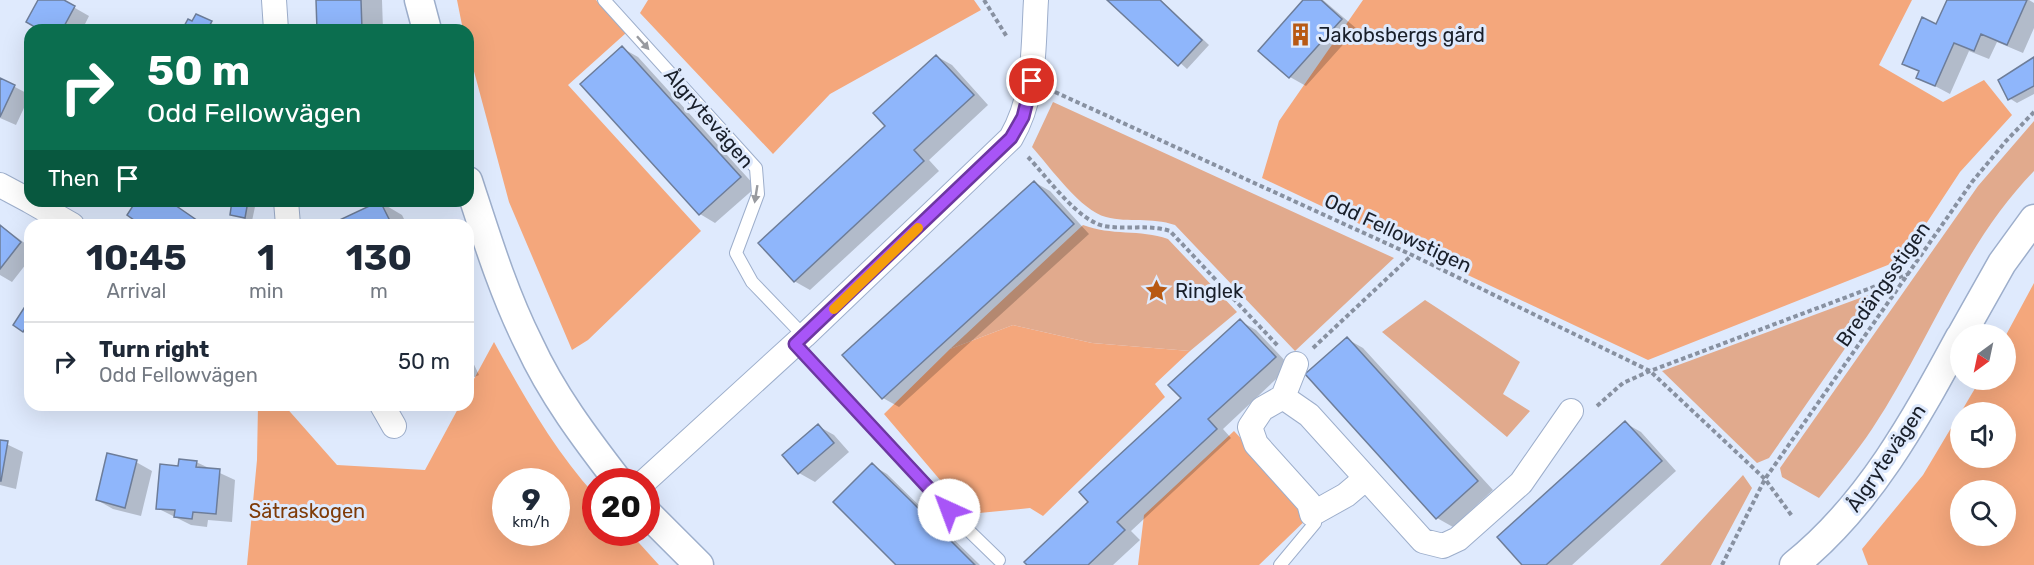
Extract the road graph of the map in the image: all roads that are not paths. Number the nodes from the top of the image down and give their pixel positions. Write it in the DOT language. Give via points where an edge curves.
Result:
graph roads {
  1 [pos="274,0"];
  2 [pos="419,0"];
  3 [pos="604,0"];
  4 [pos="1035,0"];
  5 [pos="276,24"];
  6 [pos="425,24"];
  7 [pos="0,185"];
  8 [pos="24,198"];
  9 [pos="474,199"];
  10 [pos="40,207"];
  11 [pos="62,219"];
  12 [pos="2034,219"];
  13 [pos="1968,324"];
  14 [pos="800,340"];
  15 [pos="1950,356"];
  16 [pos="1296,364"];
  17 [pos="1282,398"];
  18 [pos="1571,411"];
  19 [pos="608,468"];
  20 [pos="659,468"];
  21 [pos="1365,479"];
  22 [pos="1312,514"];
  23 [pos="660,526"];
  24 [pos="999,560"];
  25 [pos="699,565"];
  26 [pos="1280,565"];
  27 [pos="1794,565"];
  1 -- 5 [label="street"];
  2 -- 6 [label="street"];
  3 -- 14 [label="lane, Ålgrytevägen, one-way" via="756,168 758,194 736,254 752,282"];
  4 -- 14 [label="street" via="1032,81 1023,117 1011,138"];
  7 -- 8 [label="street"];
  9 -- 19 [label="street" via="529,345 578,428"];
  10 -- 11 [label="street"];
  12 -- 13 [label="street, Ålgrytevägen" via="2002,263"];
  14 -- 20 [label="street"];
  14 -- 24 [label="lane, Ålgrytevägen" via="965,527"];
  15 -- 27 [label="street, Ålgrytevägen" via="1878,474 1844,519"];
  16 -- 17 [label="street"];
  17 -- 21 [label="street" via="1309,415"];
  17 -- 22 [label="street" via="1262,409 1250,427 1256,444 1309,503"];
  18 -- 21 [label="street" via="1521,483 1458,539 1443,546 1423,541"];
  21 -- 22 [label="street"];
  22 -- 26 [label="lane" via="1315,523"];
  23 -- 25 [label="street"];
}
